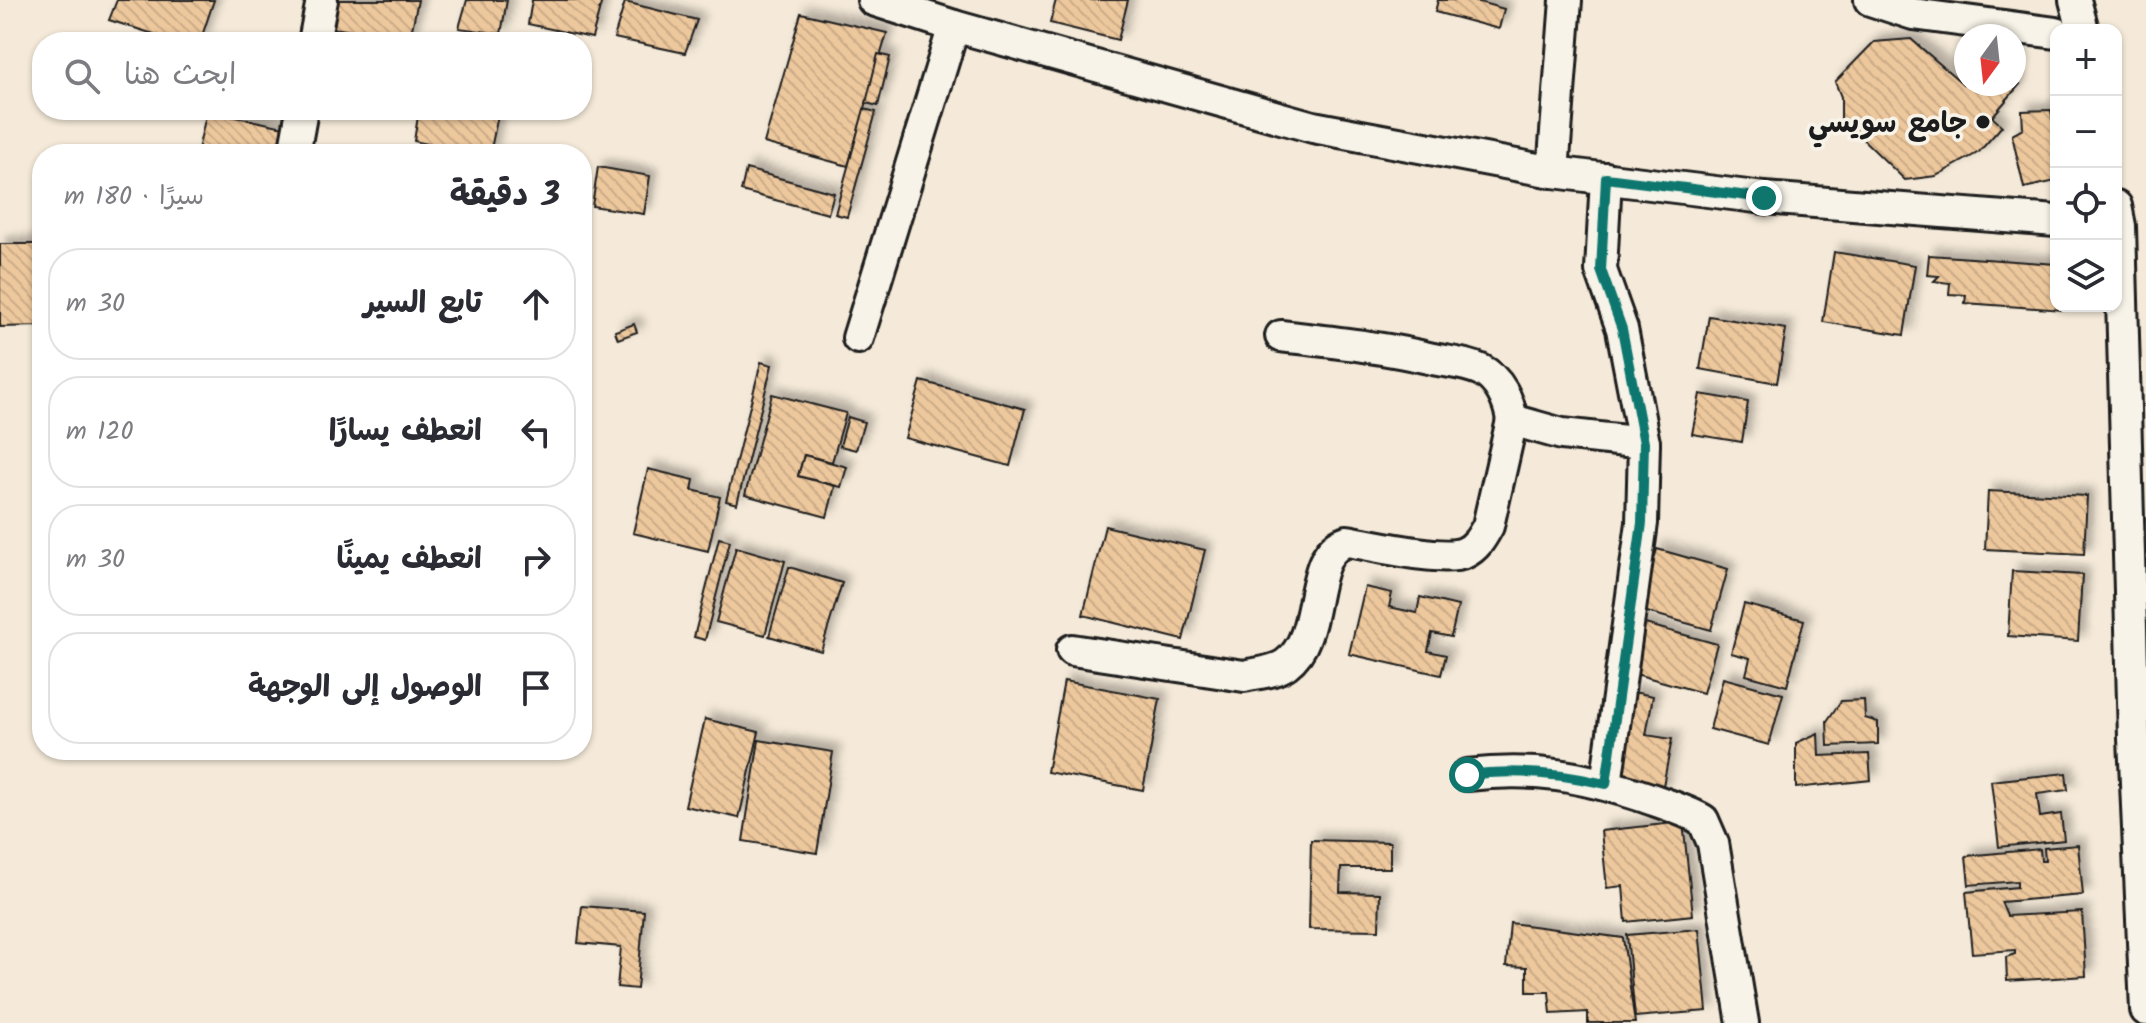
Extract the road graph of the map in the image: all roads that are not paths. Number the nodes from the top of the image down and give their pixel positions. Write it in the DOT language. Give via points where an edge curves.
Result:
graph roads {
  1 [pos="322,0"];
  2 [pos="873,0"];
  3 [pos="1566,0"];
  4 [pos="1870,0"];
  5 [pos="2075,0"];
  6 [pos="2081,24"];
  7 [pos="954,26"];
  8 [pos="316,32"];
  9 [pos="2050,32"];
  10 [pos="300,120"];
  11 [pos="296,144"];
  12 [pos="1553,172"];
  13 [pos="1606,178"];
  14 [pos="2050,221"];
  15 [pos="2124,222"];
  16 [pos="1281,336"];
  17 [pos="858,338"];
  18 [pos="1512,420"];
  19 [pos="1644,443"];
  20 [pos="1072,650"];
  21 [pos="1467,775"];
  22 [pos="1606,784"];
  23 [pos="2146,1010"];
  24 [pos="1743,1023"];
  1 -- 8 [label="street"];
  2 -- 7 [label="street"];
  3 -- 12 [label="street"];
  4 -- 9 [label="street" via="1913,14"];
  5 -- 6 [label="street"];
  7 -- 12 [label="street" via="1313,127"];
  7 -- 17 [label="street"];
  10 -- 11 [label="street"];
  12 -- 13 [label="street"];
  13 -- 14 [label="street" via="1764,198"];
  13 -- 19 [label="street" via="1601,270 1622,329"];
  15 -- 23 [label="street" via="2134,738"];
  16 -- 18 [label="street" via="1402,350 1482,370 1498,384"];
  18 -- 19 [label="street" via="1562,434"];
  18 -- 20 [label="street" via="1488,526 1479,541 1449,557 1338,543 1322,566 1308,636 1286,664 1244,676"];
  19 -- 22 [label="street" via="1642,523"];
  21 -- 22 [label="street" via="1506,770"];
  22 -- 24 [label="street" via="1689,812 1710,830"];
}
